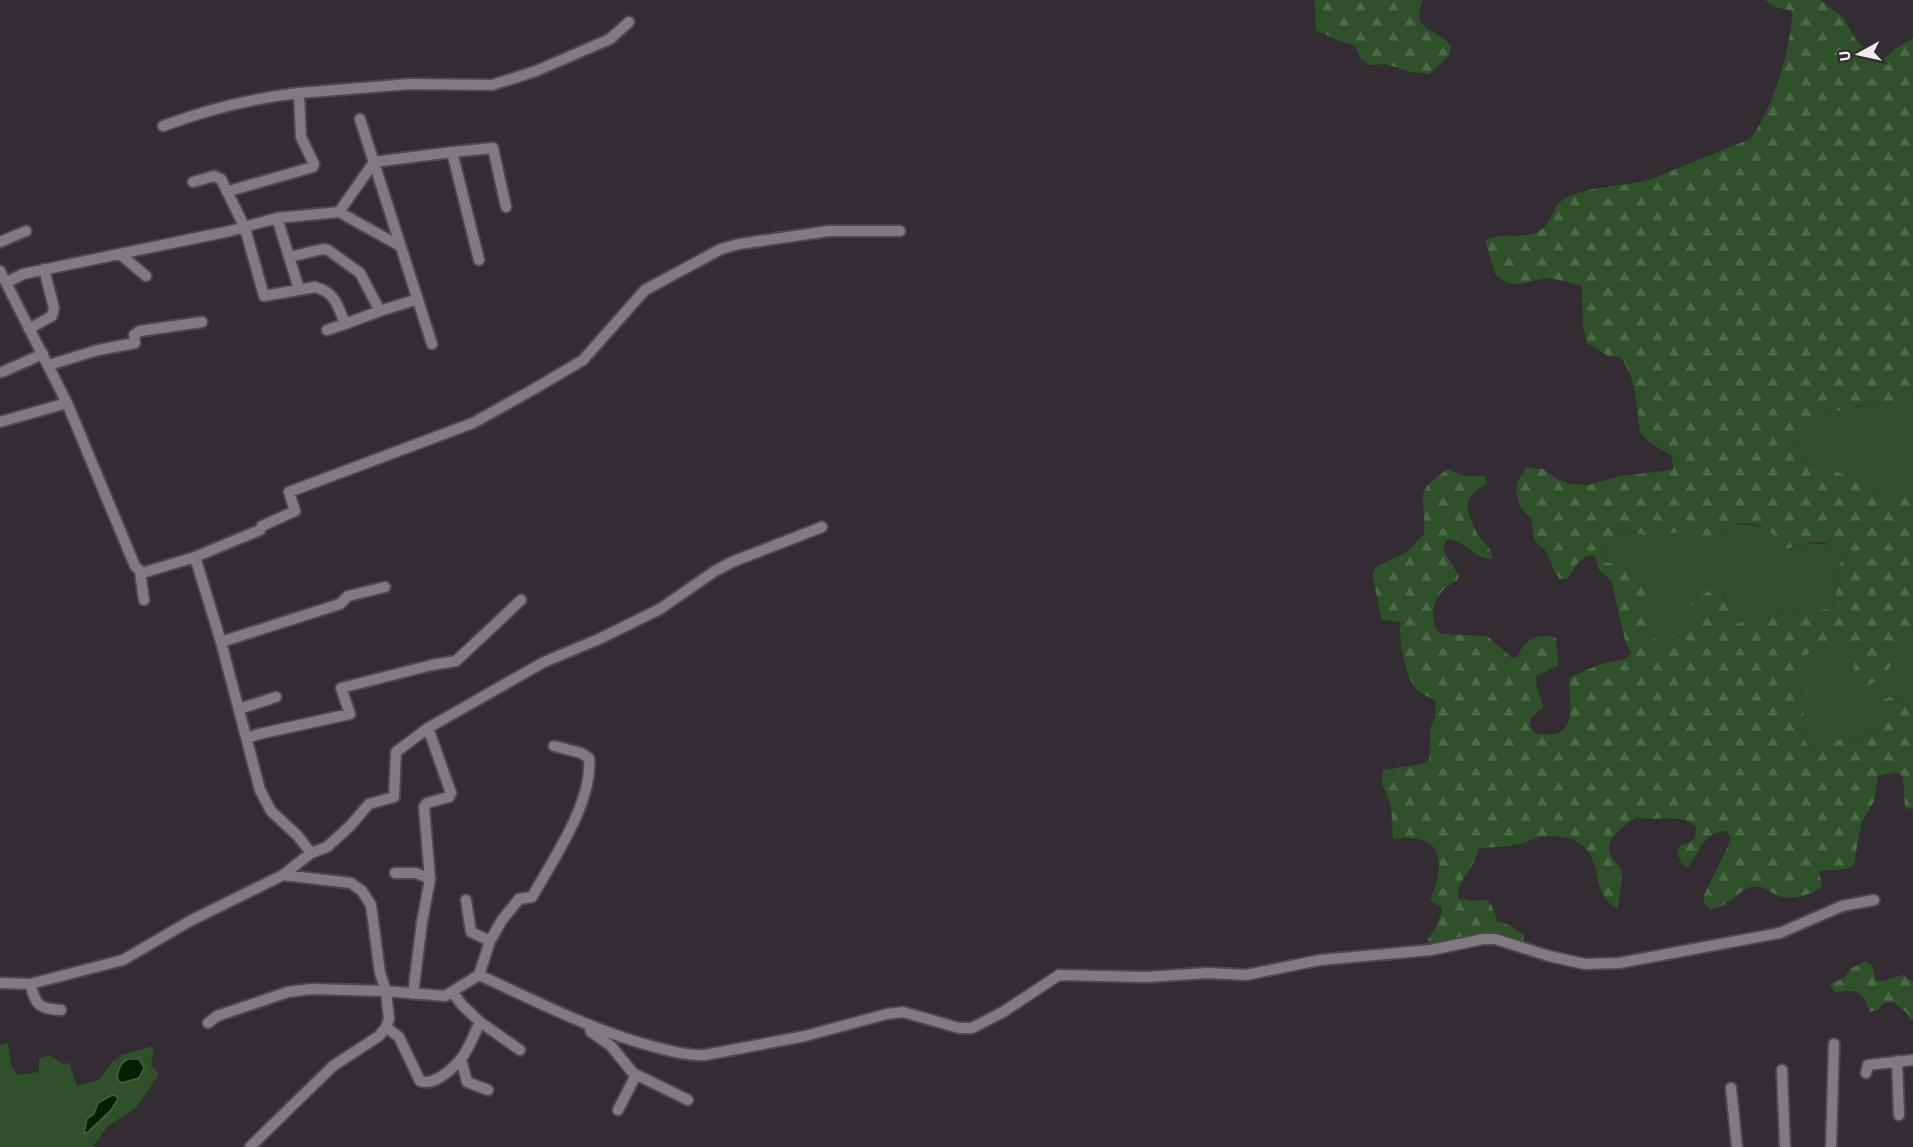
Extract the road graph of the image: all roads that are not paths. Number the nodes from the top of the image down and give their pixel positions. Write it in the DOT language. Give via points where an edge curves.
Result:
graph roads {
  1 [pos="630,22"];
  2 [pos="299,93"];
  3 [pos="360,119"];
  4 [pos="163,126"];
  5 [pos="452,153"];
  6 [pos="374,162"];
  7 [pos="193,182"];
  8 [pos="229,191"];
  9 [pos="506,207"];
  10 [pos="339,212"];
  11 [pos="277,218"];
  12 [pos="245,228"];
  13 [pos="26,231"];
  14 [pos="900,231"];
  15 [pos="0,242"];
  16 [pos="400,246"];
  17 [pos="121,255"];
  18 [pos="289,257"];
  19 [pos="479,260"];
  20 [pos="44,269"];
  21 [pos="0,271"];
  22 [pos="146,276"];
  23 [pos="6,283"];
  24 [pos="299,289"];
  25 [pos="418,299"];
  26 [pos="380,311"];
  27 [pos="202,322"];
  28 [pos="345,324"];
  29 [pos="29,329"];
  30 [pos="327,330"];
  31 [pos="432,344"];
  32 [pos="43,354"];
  33 [pos="49,365"];
  34 [pos="2,372"];
  35 [pos="67,402"];
  36 [pos="0,422"];
  37 [pos="822,527"];
  38 [pos="195,557"];
  39 [pos="140,572"];
  40 [pos="385,587"];
  41 [pos="144,600"];
  42 [pos="521,600"];
  43 [pos="221,642"];
  44 [pos="276,697"];
  45 [pos="239,709"];
  46 [pos="428,728"];
  47 [pos="247,738"];
  48 [pos="554,746"];
  49 [pos="311,853"];
  50 [pos="395,873"];
  51 [pos="283,874"];
  52 [pos="430,879"];
  53 [pos="466,900"];
  54 [pos="1874,900"];
  55 [pos="490,941"];
  56 [pos="479,975"];
  57 [pos="0,983"];
  58 [pos="30,984"];
  59 [pos="386,992"];
  60 [pos="453,993"];
  61 [pos="413,994"];
  62 [pos="61,1010"];
  63 [pos="480,1022"];
  64 [pos="208,1023"];
  65 [pos="589,1024"];
  66 [pos="386,1027"];
  67 [pos="1834,1044"];
  68 [pos="520,1050"];
  69 [pos="461,1059"];
  70 [pos="1913,1060"];
  71 [pos="1897,1061"];
  72 [pos="1782,1070"];
  73 [pos="1866,1072"];
  74 [pos="636,1075"];
  75 [pos="1731,1088"];
  76 [pos="488,1090"];
  77 [pos="688,1100"];
  78 [pos="618,1110"];
  79 [pos="1899,1115"];
  80 [pos="249,1147"];
  81 [pos="1737,1147"];
  82 [pos="1785,1147"];
  83 [pos="1831,1147"];
  1 -- 2 [label="street" via="610,39 536,72 492,85 410,84"];
  2 -- 4 [label="street" via="244,102"];
  2 -- 8 [label="street" via="300,137 313,167"];
  3 -- 6 [label="street"];
  5 -- 6 [label="street"];
  5 -- 9 [label="street" via="493,148"];
  5 -- 19 [label="street"];
  6 -- 10 [label="street"];
  6 -- 16 [label="street"];
  7 -- 8 [label="street" via="214,176"];
  8 -- 12 [label="street"];
  10 -- 11 [label="street"];
  10 -- 16 [label="street"];
  11 -- 12 [label="street"];
  11 -- 18 [label="street"];
  12 -- 17 [label="street"];
  12 -- 24 [label="street" via="263,294"];
  13 -- 15 [label="street"];
  14 -- 38 [label="street" via="830,231 739,244 713,253 645,290 583,360 543,384 473,423 289,492 295,511 262,525 260,531"];
  16 -- 25 [label="street"];
  17 -- 20 [label="street"];
  17 -- 22 [label="street"];
  18 -- 24 [label="street"];
  18 -- 26 [label="street" via="328,250 364,278"];
  20 -- 23 [label="street"];
  20 -- 29 [label="street" via="54,313"];
  21 -- 23 [label="street"];
  23 -- 29 [label="street"];
  24 -- 28 [label="street" via="315,287 331,294"];
  25 -- 26 [label="street"];
  25 -- 31 [label="street"];
  26 -- 28 [label="street"];
  27 -- 33 [label="street" via="140,331 134,335 135,343"];
  28 -- 30 [label="street"];
  29 -- 32 [label="street"];
  32 -- 33 [label="street"];
  32 -- 34 [label="street"];
  33 -- 35 [label="street"];
  35 -- 36 [label="street"];
  35 -- 39 [label="street"];
  37 -- 46 [label="street" via="732,562 660,609 544,662"];
  38 -- 39 [label="street"];
  38 -- 43 [label="street"];
  39 -- 41 [label="street"];
  40 -- 43 [label="street" via="348,596 340,604"];
  42 -- 47 [label="street" via="456,661 341,688 350,714"];
  43 -- 45 [label="street"];
  44 -- 45 [label="street"];
  45 -- 47 [label="street"];
  46 -- 49 [label="street" via="396,752 394,797 369,804 327,847"];
  46 -- 52 [label="street" via="451,793 424,807"];
  47 -- 49 [label="street" via="267,805"];
  48 -- 55 [label="street" via="588,756 586,790 532,897 519,899"];
  49 -- 51 [label="street"];
  50 -- 52 [label="street" via="416,873"];
  51 -- 58 [label="street" via="115,963"];
  51 -- 59 [label="street" via="351,883 362,891 371,905"];
  52 -- 61 [label="street"];
  53 -- 55 [label="street" via="471,932"];
  54 -- 65 [label="street" via="1842,906 1780,933 1619,963 1585,964 1483,939 1431,950 1320,960 1246,975 1059,975 972,1028 903,1012 705,1055 693,1056 641,1043"];
  55 -- 56 [label="street"];
  56 -- 60 [label="street"];
  56 -- 65 [label="street"];
  57 -- 58 [label="street"];
  58 -- 62 [label="street" via="38,1005"];
  59 -- 61 [label="street"];
  59 -- 64 [label="street" via="288,992 217,1016"];
  59 -- 66 [label="street"];
  60 -- 61 [label="street"];
  60 -- 63 [label="street"];
  63 -- 68 [label="street"];
  63 -- 69 [label="street"];
  65 -- 74 [label="street" via="591,1032 611,1046"];
  66 -- 69 [label="street" via="399,1037 422,1082 432,1081"];
  66 -- 80 [label="street" via="333,1066"];
  67 -- 83 [label="street"];
  69 -- 76 [label="street" via="467,1082"];
  70 -- 71 [label="street"];
  71 -- 73 [label="street" via="1868,1065"];
  71 -- 79 [label="street"];
  72 -- 82 [label="street"];
  74 -- 77 [label="street"];
  74 -- 78 [label="street"];
  75 -- 81 [label="street"];
}
